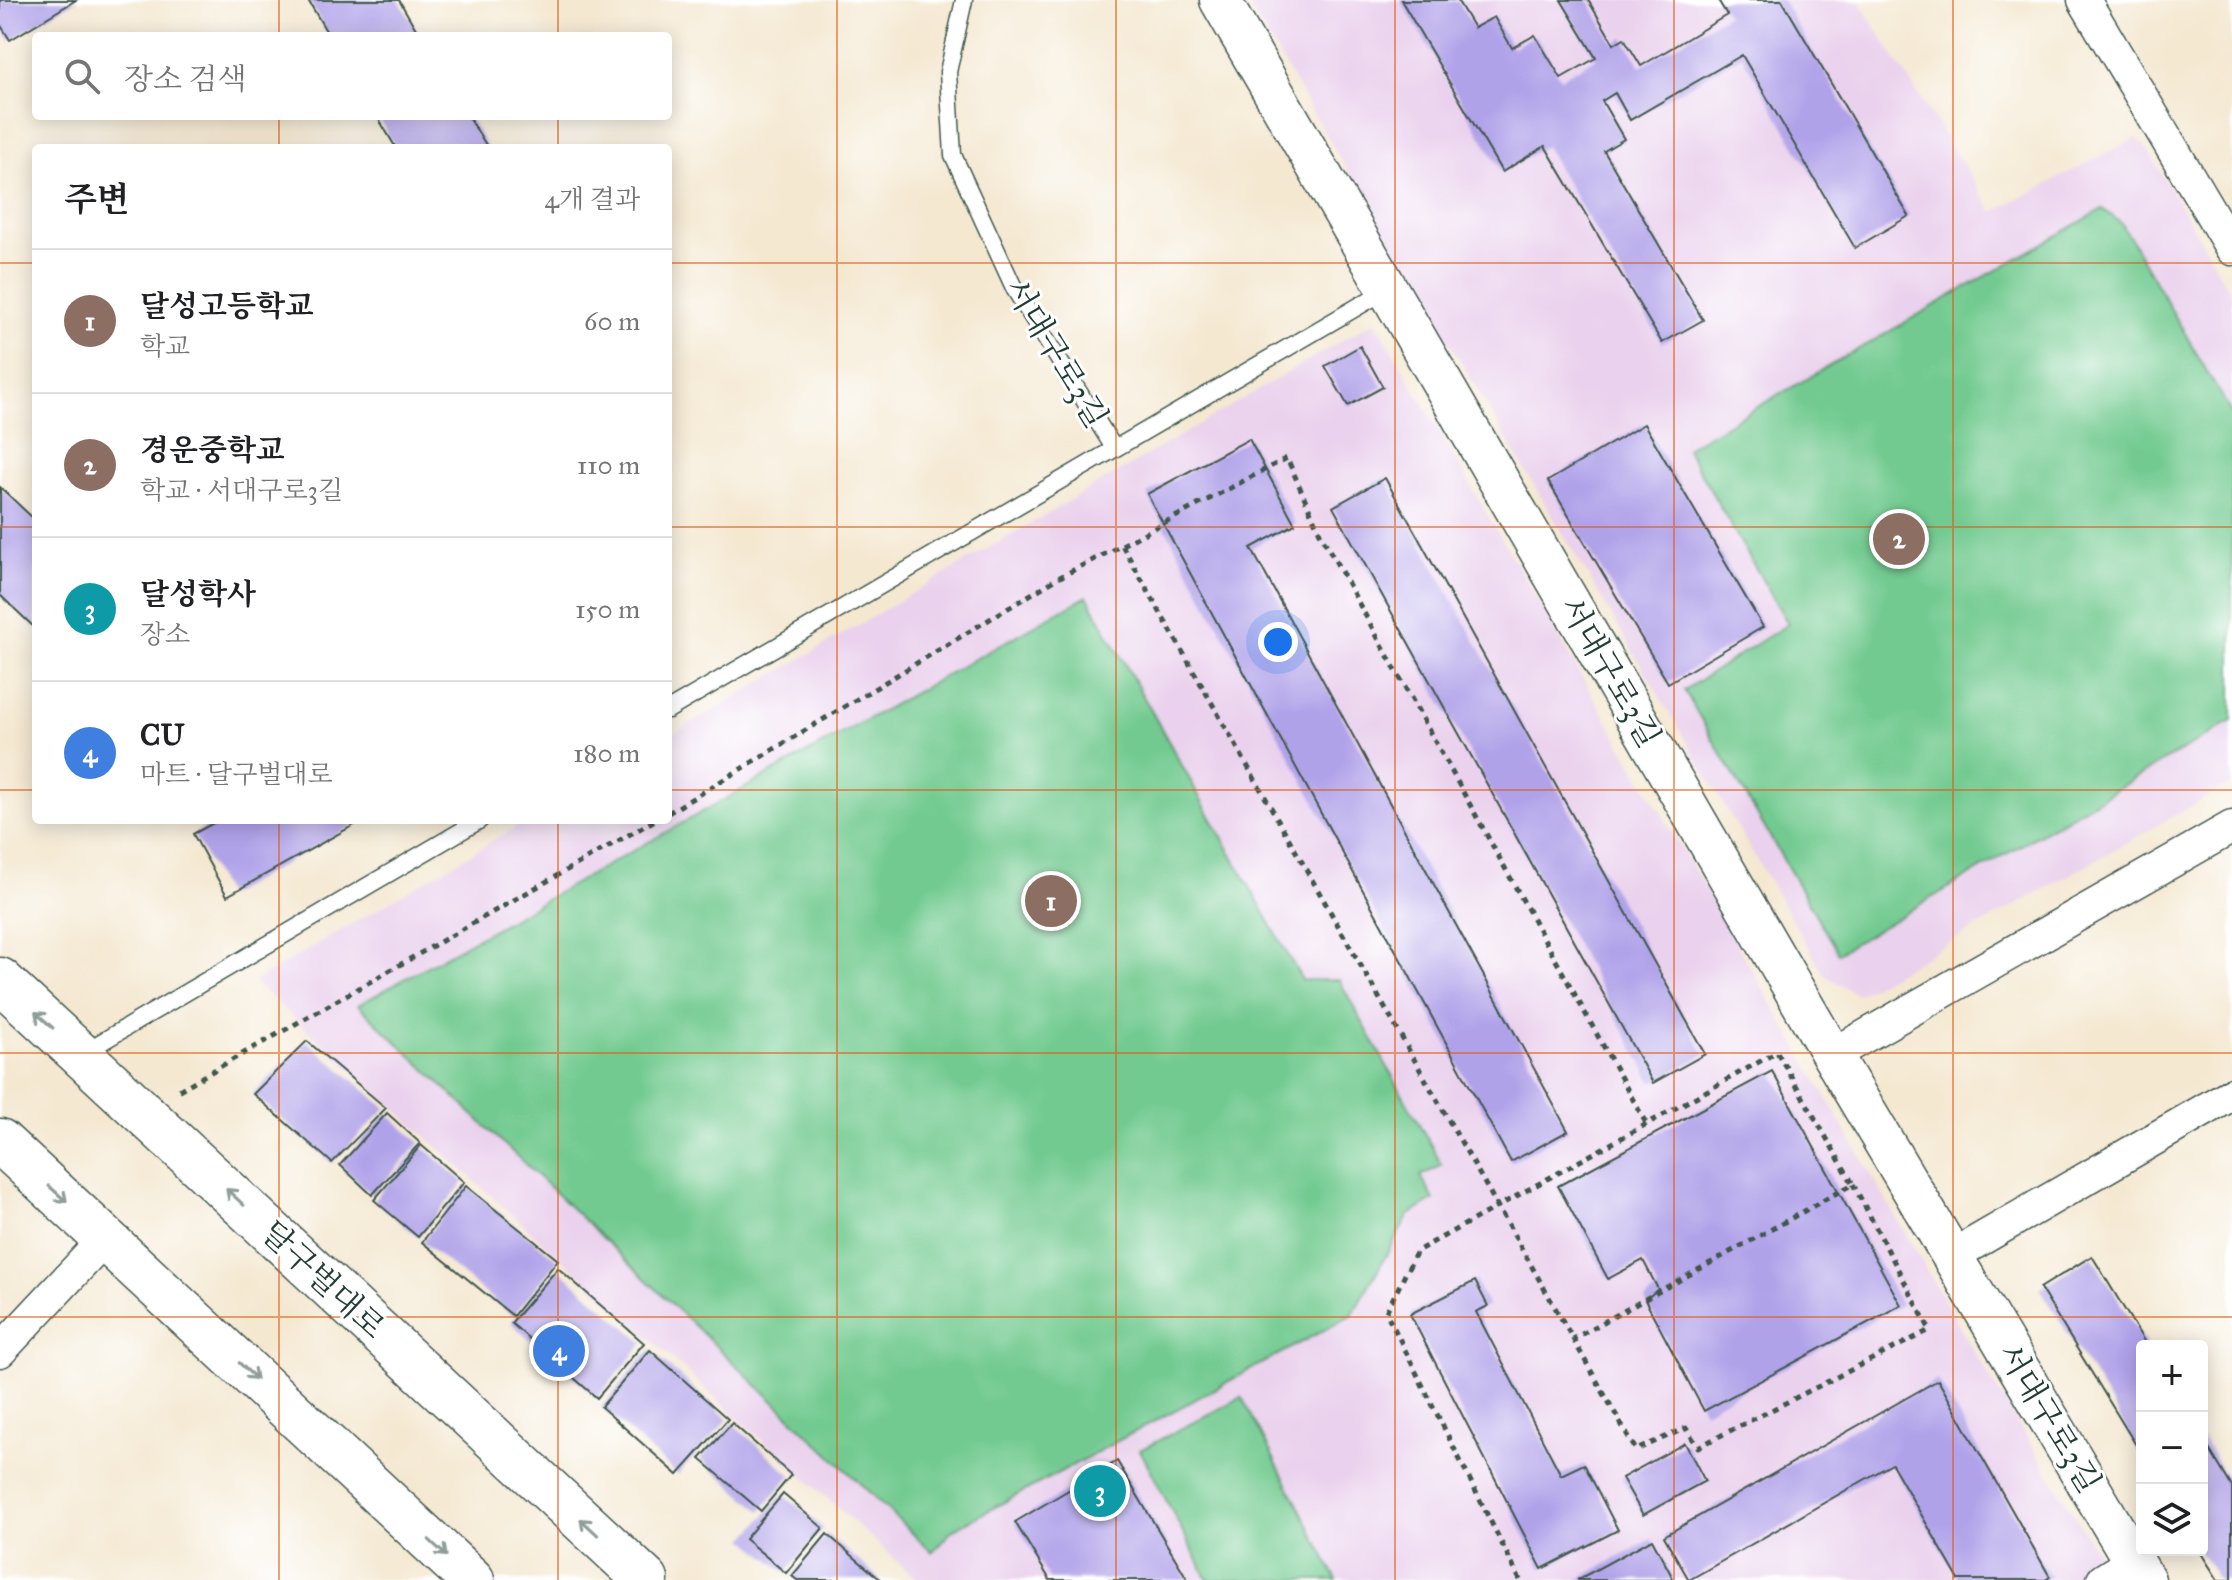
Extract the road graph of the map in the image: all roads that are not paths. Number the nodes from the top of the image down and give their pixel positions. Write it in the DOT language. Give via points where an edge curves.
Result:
graph roads {
  1 [pos="964,0"];
  2 [pos="1220,0"];
  3 [pos="2084,0"];
  4 [pos="2228,232"];
  5 [pos="1388,289"];
  6 [pos="1114,448"];
  7 [pos="672,708"];
  8 [pos="473,824"];
  9 [pos="2232,827"];
  10 [pos="0,980"];
  11 [pos="81,1054"];
  12 [pos="1832,1055"];
  13 [pos="2232,1094"];
  14 [pos="0,1141"];
  15 [pos="106,1238"];
  16 [pos="1952,1256"];
  17 [pos="0,1351"];
  18 [pos="2127,1574"];
  19 [pos="472,1580"];
  20 [pos="646,1580"];
  1 -- 6 [label="lane, 서대구로3길" via="948,72 953,155 1015,290"];
  2 -- 5 [label="street, 서대구로3길"];
  3 -- 4 [label="street"];
  5 -- 6 [label="lane, 서대구로3길"];
  5 -- 12 [label="street, 서대구로3길"];
  6 -- 7 [label="lane"];
  8 -- 11 [label="lane"];
  9 -- 12 [label="street"];
  11 -- 10 [label="main road, 달구벌대로, one-way"];
  20 -- 11 [label="main road, 달구벌대로, one-way"];
  12 -- 16 [label="street, 서대구로3길"];
  13 -- 16 [label="street"];
  14 -- 15 [label="main road, one-way"];
  15 -- 17 [label="street"];
  15 -- 19 [label="main road, one-way"];
  16 -- 18 [label="street, 서대구로3길"];
}
